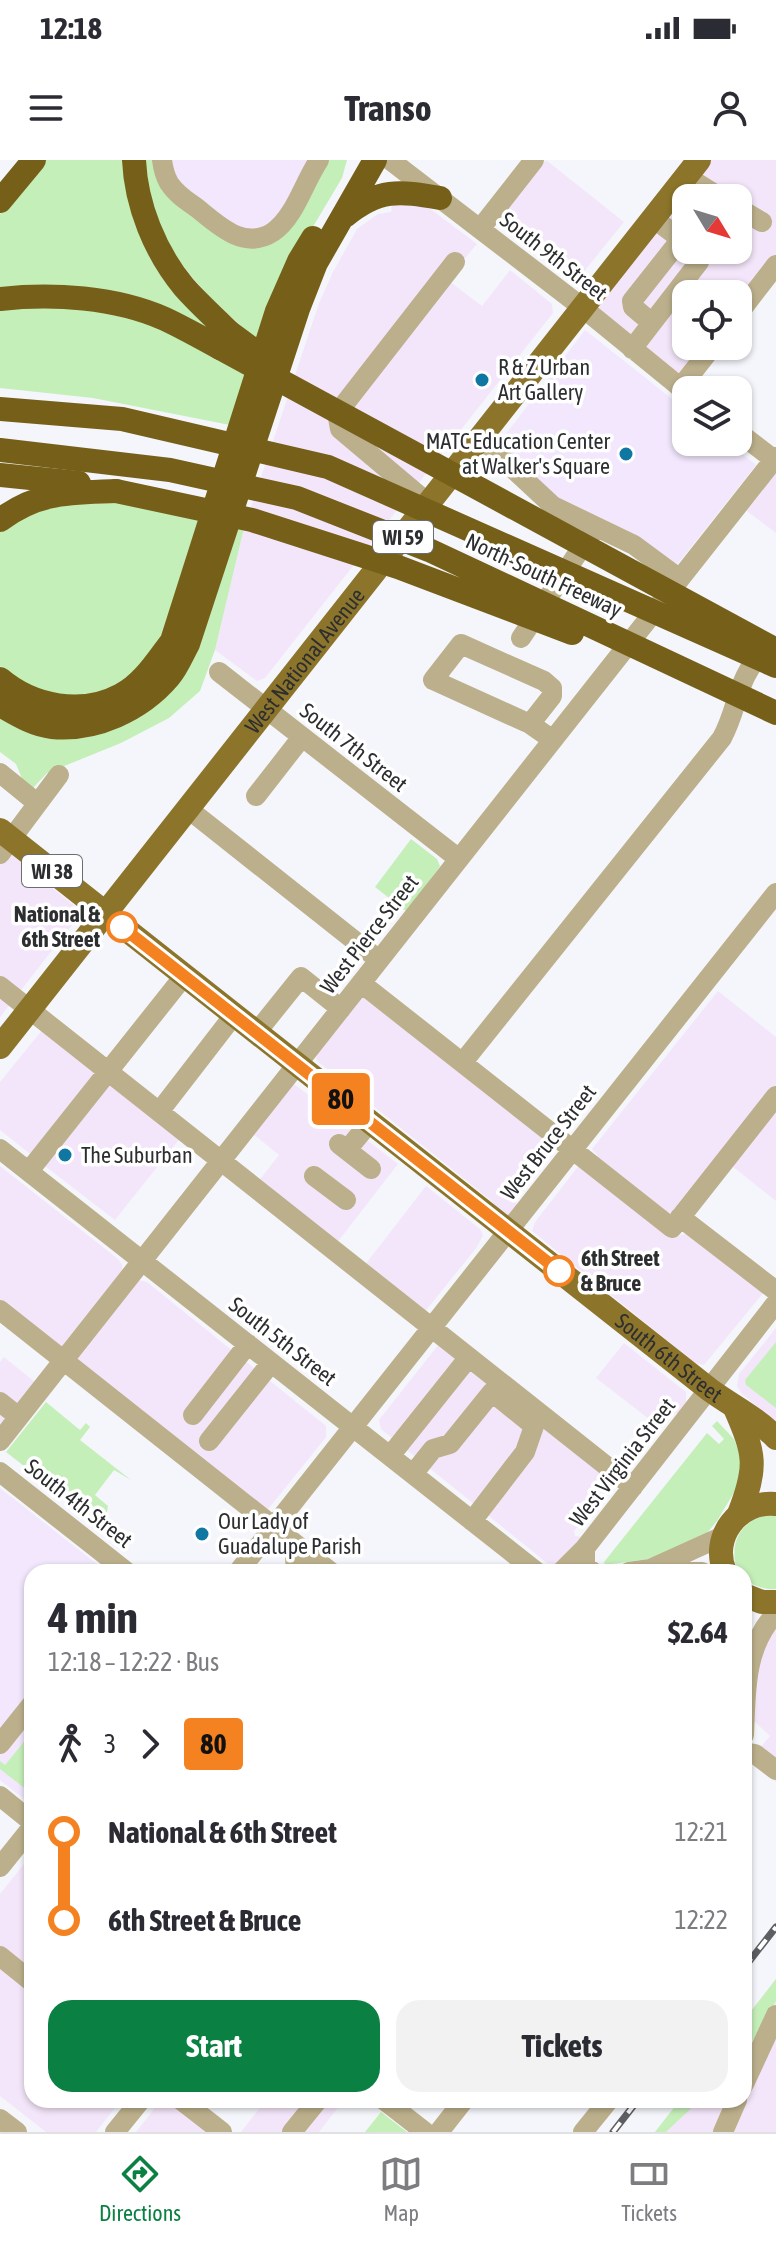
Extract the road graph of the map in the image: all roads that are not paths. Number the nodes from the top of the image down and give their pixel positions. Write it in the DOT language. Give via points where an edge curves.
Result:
graph roads {
  1 [pos="34,160"];
  2 [pos="134,160"];
  3 [pos="162,160"];
  4 [pos="319,160"];
  5 [pos="374,160"];
  6 [pos="390,160"];
  7 [pos="534,160"];
  8 [pos="693,168"];
  9 [pos="708,184"];
  10 [pos="440,198"];
  11 [pos="0,201"];
  12 [pos="752,216"];
  13 [pos="653,218"];
  14 [pos="340,221"];
  15 [pos="762,222"];
  16 [pos="480,229"];
  17 [pos="672,233"];
  18 [pos="672,260"];
  19 [pos="455,262"];
  20 [pos="697,264"];
  21 [pos="776,265"];
  22 [pos="752,296"];
  23 [pos="0,299"];
  24 [pos="583,308"];
  25 [pos="652,323"];
  26 [pos="225,340"];
  27 [pos="632,349"];
  28 [pos="672,381"];
  29 [pos="0,409"];
  30 [pos="480,438"];
  31 [pos="752,442"];
  32 [pos="0,450"];
  33 [pos="775,459"];
  34 [pos="0,475"];
  35 [pos="116,491"];
  36 [pos="429,504"];
  37 [pos="0,520"];
  38 [pos="595,527"];
  39 [pos="680,579"];
  40 [pos="521,638"];
  41 [pos="776,640"];
  42 [pos="776,650"];
  43 [pos="776,666"];
  44 [pos="219,672"];
  45 [pos="0,679"];
  46 [pos="731,693"];
  47 [pos="0,705"];
  48 [pos="267,709"];
  49 [pos="776,713"];
  50 [pos="530,724"];
  51 [pos="302,737"];
  52 [pos="553,740"];
  53 [pos="0,773"];
  54 [pos="59,775"];
  55 [pos="256,796"];
  56 [pos="37,803"];
  57 [pos="187,808"];
  58 [pos="3,840"];
  59 [pos="459,859"];
  60 [pos="776,893"];
  61 [pos="105,913"];
  62 [pos="379,960"];
  63 [pos="184,976"];
  64 [pos="361,983"];
  65 [pos="0,986"];
  66 [pos="341,1009"];
  67 [pos="29,1010"];
  68 [pos="234,1015"];
  69 [pos="256,1033"];
  70 [pos="0,1047"];
  71 [pos="463,1062"];
  72 [pos="297,1065"];
  73 [pos="108,1072"];
  74 [pos="776,1096"];
  75 [pos="159,1112"];
  76 [pos="370,1122"];
  77 [pos="0,1149"];
  78 [pos="573,1149"];
  79 [pos="220,1161"];
  80 [pos="371,1169"];
  81 [pos="29,1171"];
  82 [pos="314,1176"];
  83 [pos="346,1200"];
  84 [pos="680,1217"];
  85 [pos="508,1231"];
  86 [pos="142,1260"];
  87 [pos="776,1291"];
  88 [pos="776,1303"];
  89 [pos="0,1310"];
  90 [pos="431,1328"];
  91 [pos="248,1344"];
  92 [pos="469,1357"];
  93 [pos="64,1360"];
  94 [pos="271,1363"];
  95 [pos="710,1390"];
  96 [pos="0,1402"];
  97 [pos="735,1408"];
  98 [pos="193,1415"];
  99 [pos="19,1417"];
  100 [pos="353,1427"];
  101 [pos="776,1438"];
  102 [pos="0,1441"];
  103 [pos="209,1441"];
  104 [pos="390,1456"];
  105 [pos="0,1472"];
  106 [pos="413,1474"];
  107 [pos="633,1487"];
  108 [pos="776,1504"];
  109 [pos="739,1514"];
  110 [pos="472,1521"];
  111 [pos="274,1527"];
  112 [pos="723,1536"];
  113 [pos="294,1543"];
  114 [pos="585,1548"];
  115 [pos="117,1564"];
  116 [pos="244,1564"];
  117 [pos="295,1564"];
  118 [pos="321,1564"];
  119 [pos="527,1564"];
  120 [pos="569,1564"];
  121 [pos="585,1564"];
  122 [pos="661,1564"];
  123 [pos="723,1564"];
  124 [pos="752,1598"];
  125 [pos="776,1602"];
  126 [pos="776,1613"];
  127 [pos="752,1652"];
  128 [pos="24,1714"];
  129 [pos="0,1744"];
  130 [pos="752,1753"];
  131 [pos="776,1770"];
  132 [pos="0,1796"];
  133 [pos="24,1817"];
  134 [pos="24,1835"];
  135 [pos="0,1867"];
  136 [pos="0,1956"];
  137 [pos="24,1976"];
  138 [pos="776,2015"];
  139 [pos="752,2067"];
  140 [pos="134,2108"];
  141 [pos="191,2108"];
  142 [pos="312,2108"];
  143 [pos="394,2108"];
  144 [pos="451,2108"];
  145 [pos="602,2108"];
  146 [pos="734,2108"];
  147 [pos="0,2119"];
  148 [pos="17,2132"];
  149 [pos="115,2132"];
  150 [pos="222,2132"];
  151 [pos="292,2132"];
  152 [pos="425,2132"];
  153 [pos="439,2132"];
  154 [pos="583,2132"];
  155 [pos="723,2132"];
  1 -- 11 [label="highway"];
  2 -- 26 [label="highway" via="135,184 151,235"];
  3 -- 4 [label="street" via="177,193 222,229 246,239 260,238 281,225"];
  5 -- 14 [label="highway"];
  5 -- 45 [label="highway" via="328,212 277,311 172,641 122,695 86,706 49,705"];
  6 -- 10 [label="street, South 9th Street"];
  7 -- 16 [label="street"];
  8 -- 9 [label="street"];
  8 -- 13 [label="main road, West National Avenue / WI 59"];
  10 -- 14 [label="highway" via="388,193 363,201"];
  10 -- 16 [label="street, South 9th Street"];
  12 -- 15 [label="street"];
  13 -- 17 [label="street"];
  13 -- 24 [label="main road, West National Avenue / WI 59"];
  14 -- 47 [label="highway" via="298,309 188,644 171,676 121,715 83,726 50,727"];
  16 -- 24 [label="street, South 9th Street"];
  18 -- 25 [label="street" via="632,301"];
  19 -- 36 [label="street" via="338,418 340,429"];
  20 -- 25 [label="street"];
  21 -- 22 [label="street"];
  23 -- 26 [label="highway" via="38,294 98,300"];
  24 -- 27 [label="street, South 9th Street"];
  24 -- 30 [label="main road, West National Avenue / WI 59"];
  25 -- 27 [label="street"];
  26 -- 42 [label="highway, bridge" via="326,404"];
  27 -- 28 [label="street, South 9th Street"];
  29 -- 43 [label="highway, North-South Freeway, bridge" via="122,419 328,467"];
  30 -- 36 [label="main road, West National Avenue / WI 59"];
  30 -- 38 [label="street" via="553,506"];
  31 -- 33 [label="street"];
  32 -- 46 [label="highway, North-South Freeway, bridge" via="170,470 297,498 429,550"];
  33 -- 39 [label="street, West Pierce Street"];
  34 -- 35 [label="highway" via="60,479"];
  35 -- 37 [label="highway" via="56,493"];
  35 -- 46 [label="highway, bridge" via="252,520 398,567"];
  36 -- 48 [label="main road, West National Avenue / WI 59"];
  38 -- 39 [label="street" via="634,545"];
  38 -- 40 [label="street"];
  39 -- 52 [label="street, West Pierce Street"];
  41 -- 71 [label="street" via="751,663 722,738"];
  44 -- 48 [label="street, South 7th Street"];
  46 -- 49 [label="highway, North-South Freeway, bridge"];
  48 -- 51 [label="street, South 7th Street"];
  48 -- 57 [label="main road, West National Avenue / WI 59"];
  50 -- 50 [label="street" via="516,718 433,680 461,644 544,681 552,696"];
  50 -- 52 [label="street"];
  51 -- 55 [label="street"];
  51 -- 59 [label="street, South 7th Street"];
  52 -- 59 [label="street, West Pierce Street"];
  53 -- 56 [label="street"];
  54 -- 56 [label="street"];
  56 -- 58 [label="street"];
  57 -- 61 [label="main road, West National Avenue / WI 59"];
  57 -- 62 [label="street"];
  58 -- 61 [label="main road, South 6th Street / WI 38"];
  59 -- 62 [label="street, West Pierce Street"];
  60 -- 78 [label="street, West Bruce Street"];
  61 -- 63 [label="main road, South 6th Street"];
  61 -- 67 [label="main road, West National Avenue / WI 59"];
  62 -- 64 [label="street, West Pierce Street"];
  63 -- 68 [label="main road, South 6th Street"];
  63 -- 73 [label="street"];
  64 -- 66 [label="street, West Pierce Street"];
  64 -- 71 [label="street"];
  65 -- 67 [label="street"];
  66 -- 69 [label="street" via="301,977"];
  66 -- 72 [label="street, West Pierce Street"];
  67 -- 70 [label="main road, West National Avenue / WI 59"];
  67 -- 73 [label="street"];
  68 -- 69 [label="main road, South 6th Street"];
  68 -- 75 [label="street"];
  69 -- 72 [label="main road, South 6th Street"];
  71 -- 78 [label="street"];
  72 -- 76 [label="main road, South 6th Street"];
  72 -- 79 [label="street, West Pierce Street"];
  73 -- 75 [label="street"];
  73 -- 81 [label="street"];
  74 -- 84 [label="street"];
  75 -- 79 [label="street"];
  76 -- 80 [label="street" via="343,1147"];
  76 -- 85 [label="main road, South 6th Street"];
  77 -- 81 [label="street, South 5th Street"];
  78 -- 84 [label="street" via="672,1228"];
  78 -- 85 [label="street, West Bruce Street"];
  79 -- 86 [label="street, West Pierce Street"];
  79 -- 90 [label="street"];
  81 -- 86 [label="street, South 5th Street"];
  82 -- 83 [label="street"];
  84 -- 87 [label="street"];
  85 -- 90 [label="street, West Bruce Street"];
  85 -- 95 [label="main road, South 6th Street"];
  86 -- 91 [label="street, South 5th Street"];
  86 -- 93 [label="street, West Pierce Street"];
  88 -- 95 [label="street, West Virginia Street"];
  89 -- 93 [label="street"];
  90 -- 92 [label="street"];
  90 -- 100 [label="street, West Bruce Street"];
  91 -- 94 [label="street, South 5th Street"];
  91 -- 98 [label="street"];
  92 -- 104 [label="street"];
  92 -- 107 [label="street"];
  93 -- 99 [label="street, West Pierce Street"];
  93 -- 111 [label="street"];
  94 -- 100 [label="street, South 5th Street"];
  94 -- 103 [label="street"];
  95 -- 97 [label="main road, South 6th Street"];
  95 -- 107 [label="street, West Virginia Street"];
  96 -- 99 [label="street"];
  97 -- 101 [label="main road, South 6th Street" via="762,1422"];
  97 -- 109 [label="main road, South 6th Street" via="750,1442 753,1469"];
  99 -- 102 [label="street, West Pierce Street"];
  100 -- 104 [label="street, South 5th Street"];
  100 -- 111 [label="street, West Bruce Street"];
  104 -- 106 [label="street, South 5th Street"];
  105 -- 115 [label="street, South 4th Street"];
  106 -- 110 [label="street, South 5th Street"];
  106 -- 110 [label="street" via="433,1449 450,1444 492,1392 534,1426 525,1452"];
  107 -- 114 [label="street, West Virginia Street"];
  108 -- 109 [label="main road" via="752,1506"];
  109 -- 112 [label="main road, South 6th Street"];
  110 -- 119 [label="street, South 5th Street"];
  111 -- 113 [label="street"];
  111 -- 116 [label="street, West Bruce Street"];
  112 -- 122 [label="street"];
  112 -- 123 [label="main road"];
  113 -- 117 [label="street"];
  113 -- 118 [label="street"];
  114 -- 120 [label="street, West Virginia Street"];
  114 -- 121 [label="street"];
  124 -- 125 [label="main road"];
  126 -- 127 [label="street"];
  128 -- 129 [label="street"];
  130 -- 131 [label="street"];
  132 -- 133 [label="street"];
  134 -- 135 [label="street"];
  136 -- 137 [label="street"];
  138 -- 139 [label="street"];
  140 -- 149 [label="street"];
  141 -- 150 [label="street"];
  142 -- 151 [label="street"];
  143 -- 152 [label="street"];
  144 -- 153 [label="street"];
  145 -- 154 [label="street"];
  146 -- 155 [label="street"];
  147 -- 148 [label="street"];
}
